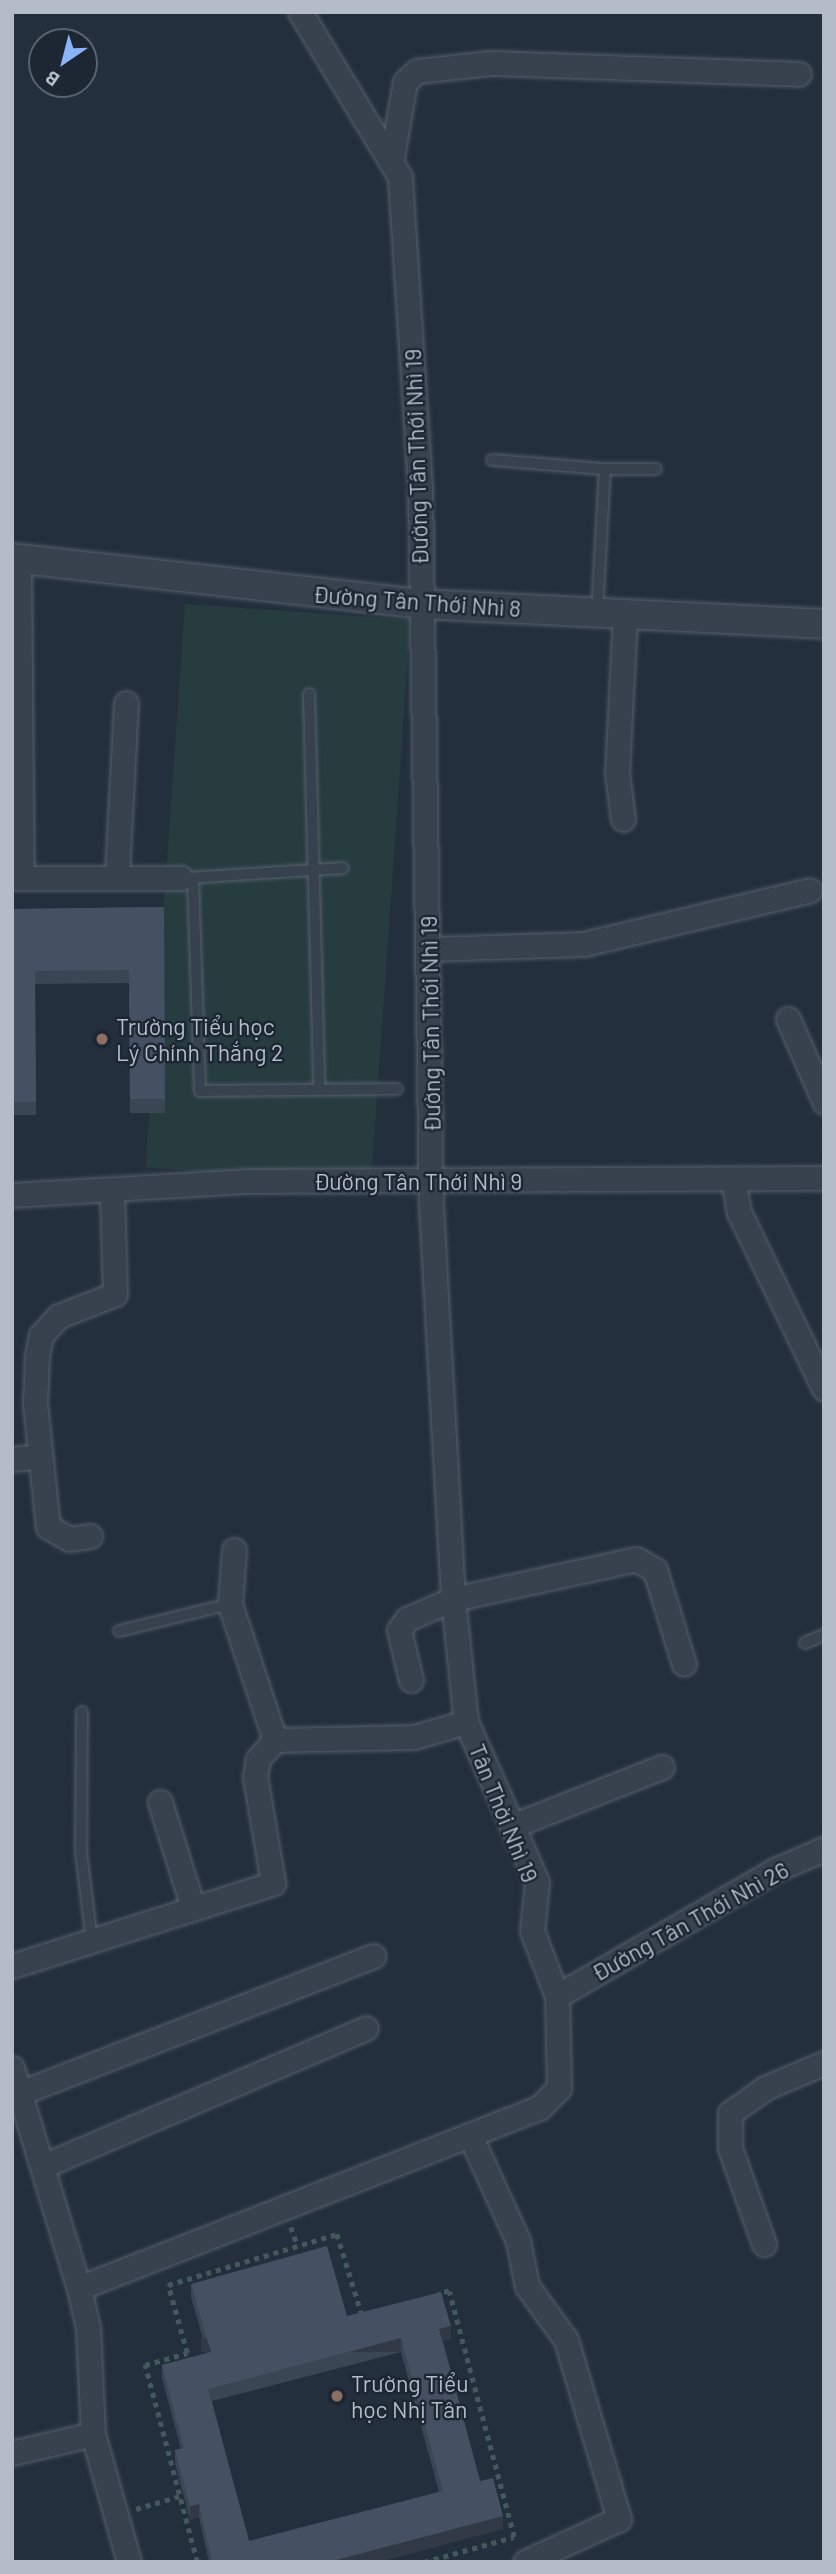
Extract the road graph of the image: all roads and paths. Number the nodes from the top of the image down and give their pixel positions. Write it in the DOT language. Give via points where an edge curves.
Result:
graph roads {
  1 [pos="300,12"];
  2 [pos="799,74"];
  3 [pos="392,157"];
  4 [pos="492,460"];
  5 [pos="605,469"];
  6 [pos="656,469"];
  7 [pos="15,559"];
  8 [pos="420,604"];
  9 [pos="597,612"];
  10 [pos="625,613"];
  11 [pos="824,624"];
  12 [pos="309,694"];
  13 [pos="126,704"];
  14 [pos="623,819"];
  15 [pos="342,868"];
  16 [pos="316,869"];
  17 [pos="117,874"];
  18 [pos="17,878"];
  19 [pos="187,878"];
  20 [pos="810,890"];
  21 [pos="428,948"];
  22 [pos="788,1019"];
  23 [pos="319,1086"];
  24 [pos="397,1089"];
  25 [pos="824,1101"];
  26 [pos="824,1178"];
  27 [pos="733,1179"];
  28 [pos="434,1182"];
  29 [pos="112,1190"];
  30 [pos="12,1195"];
  31 [pos="824,1389"];
  32 [pos="40,1456"];
  33 [pos="12,1459"];
  34 [pos="90,1536"];
  35 [pos="234,1549"];
  36 [pos="453,1599"];
  37 [pos="230,1604"];
  38 [pos="119,1631"];
  39 [pos="824,1635"];
  40 [pos="805,1643"];
  41 [pos="684,1664"];
  42 [pos="411,1680"];
  43 [pos="82,1712"];
  44 [pos="466,1722"];
  45 [pos="275,1740"];
  46 [pos="662,1768"];
  47 [pos="160,1802"];
  48 [pos="512,1826"];
  49 [pos="824,1849"];
  50 [pos="192,1905"];
  51 [pos="92,1943"];
  52 [pos="373,1956"];
  53 [pos="12,1966"];
  54 [pos="557,1996"];
  55 [pos="366,2028"];
  56 [pos="824,2063"];
  57 [pos="15,2080"];
  58 [pos="470,2135"];
  59 [pos="43,2166"];
  60 [pos="764,2244"];
  61 [pos="79,2288"];
  62 [pos="424,2298"];
  63 [pos="374,2312"];
  64 [pos="362,2316"];
  65 [pos="349,2319"];
  66 [pos="187,2353"];
  67 [pos="191,2361"];
  68 [pos="93,2434"];
  69 [pos="12,2453"];
  70 [pos="180,2496"];
  71 [pos="115,2515"];
  72 [pos="129,2562"];
  73 [pos="197,2562"];
  74 [pos="424,2562"];
  75 [pos="525,2562"];
  1 -- 3 [label="street, Đường Tân Thới Nhì 19"];
  2 -- 3 [label="street" via="491,63 417,71 405,82"];
  3 -- 8 [label="street, Đường Tân Thới Nhì 19" via="407,237"];
  4 -- 5 [label="lane"];
  5 -- 6 [label="lane"];
  5 -- 9 [label="lane"];
  7 -- 8 [label="street, Đường Tân Thới Nhì 8"];
  7 -- 18 [label="street"];
  8 -- 9 [label="street, Đường Tân Thới Nhì 8"];
  8 -- 21 [label="street, Đường Tân Thới Nhì 19"];
  9 -- 10 [label="street, Đường Tân Thới Nhì 8"];
  10 -- 11 [label="street, Đường Tân Thới Nhì 8"];
  10 -- 14 [label="street" via="617,773"];
  12 -- 16 [label="lane"];
  13 -- 17 [label="street"];
  15 -- 16 [label="lane"];
  16 -- 19 [label="lane"];
  16 -- 23 [label="lane"];
  17 -- 18 [label="street"];
  17 -- 19 [label="street"];
  19 -- 23 [label="lane" via="197,1087 208,1092"];
  20 -- 21 [label="street" via="584,944"];
  21 -- 28 [label="street, Đường Tân Thới Nhì 19"];
  22 -- 25 [label="street"];
  23 -- 24 [label="lane"];
  26 -- 27 [label="street, Đường Tân Thới Nhì 9"];
  27 -- 28 [label="street, Đường Tân Thới Nhì 9"];
  27 -- 31 [label="street" via="739,1212"];
  28 -- 29 [label="street, Đường Tân Thới Nhì 9" via="246,1181"];
  28 -- 36 [label="street, Tân Thời Nhì 19"];
  29 -- 30 [label="street, Đường Tân Thới Nhì 9"];
  29 -- 32 [label="street" via="115,1294 59,1316 41,1335"];
  32 -- 33 [label="street"];
  32 -- 34 [label="street" via="48,1527 69,1539"];
  35 -- 37 [label="street"];
  36 -- 41 [label="street" via="647,1560"];
  36 -- 42 [label="street" via="401,1625"];
  36 -- 44 [label="street, Tân Thời Nhì 19"];
  37 -- 38 [label="lane"];
  37 -- 45 [label="street"];
  39 -- 40 [label="lane"];
  43 -- 51 [label="lane" via="81,1852"];
  44 -- 45 [label="street" via="414,1737"];
  44 -- 48 [label="street, Tân Thời Nhì 19"];
  45 -- 50 [label="street" via="258,1759 255,1777 273,1883"];
  46 -- 48 [label="street"];
  47 -- 50 [label="street"];
  48 -- 54 [label="street, Tân Thời Nhì 19" via="537,1882 532,1931"];
  49 -- 54 [label="street, Đường Tân Thới Nhì 26" via="775,1870"];
  50 -- 51 [label="street"];
  51 -- 53 [label="street" via="21,1959"];
  52 -- 57 [label="street"];
  54 -- 58 [label="street, Tân Thời Nhì 19" via="559,2088 539,2108"];
  55 -- 59 [label="street"];
  56 -- 60 [label="street" via="765,2088 728,2120 730,2148"];
  57 -- 59 [label="street"];
  58 -- 61 [label="street, Tân Thời Nhì 19"];
  58 -- 75 [label="street" via="518,2241 527,2286 566,2340 619,2519"];
  59 -- 61 [label="street"];
  61 -- 68 [label="street" via="88,2328"];
  62 -- 74 [label="path" via="449,2291 514,2537"];
  63 -- 64 [label="path"];
  64 -- 65 [label="path"];
  64 -- 66 [label="path" via="337,2234 168,2285"];
  66 -- 67 [label="path"];
  66 -- 70 [label="path" via="145,2365"];
  68 -- 69 [label="street"];
  68 -- 71 [label="street"];
  70 -- 71 [label="path"];
  70 -- 73 [label="path"];
  71 -- 72 [label="street"];
}
